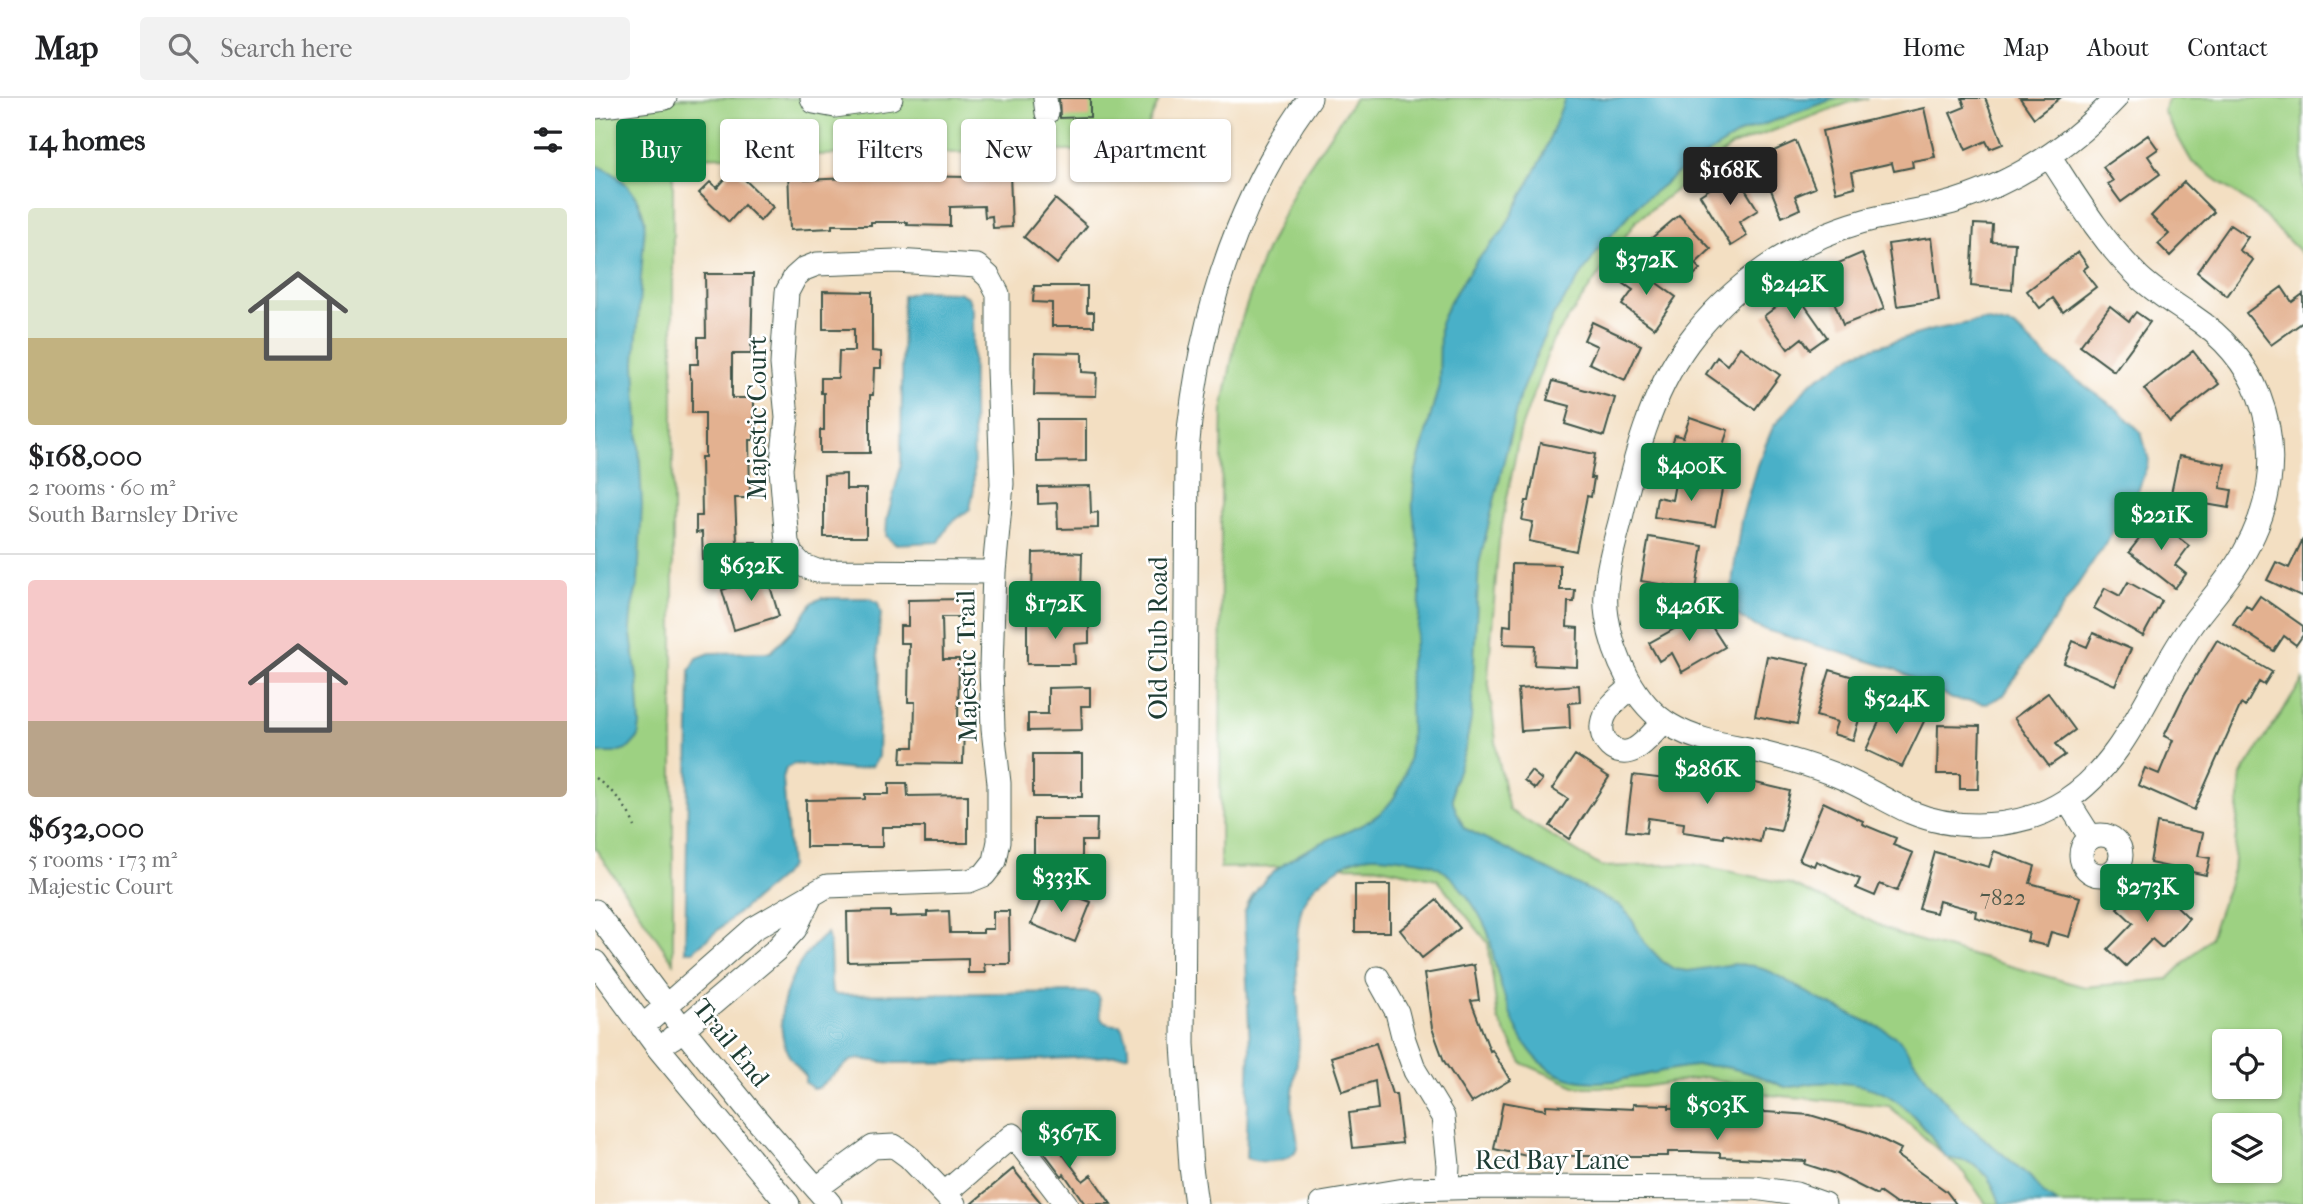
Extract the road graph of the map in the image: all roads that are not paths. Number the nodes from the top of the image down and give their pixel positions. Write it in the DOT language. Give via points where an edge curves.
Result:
graph roads {
  1 [pos="666,98"];
  2 [pos="812,98"];
  3 [pos="891,98"];
  4 [pos="1311,98"];
  5 [pos="2116,98"];
  6 [pos="595,107"];
  7 [pos="2050,157"];
  8 [pos="989,277"];
  9 [pos="994,572"];
  10 [pos="1632,687"];
  11 [pos="1664,722"];
  12 [pos="2067,800"];
  13 [pos="2091,838"];
  14 [pos="811,896"];
  15 [pos="595,911"];
  16 [pos="595,962"];
  17 [pos="1378,978"];
  18 [pos="666,1006"];
  19 [pos="642,1027"];
  20 [pos="683,1029"];
  21 [pos="659,1049"];
  22 [pos="1447,1188"];
  23 [pos="824,1196"];
  24 [pos="950,1199"];
  25 [pos="788,1204"];
  26 [pos="1066,1204"];
  27 [pos="1196,1204"];
  28 [pos="1321,1204"];
  29 [pos="1824,1204"];
  1 -- 6 [label="street"];
  2 -- 3 [label="street" via="835,106"];
  4 -- 27 [label="street, Old Club Road" via="1265,172 1223,265 1192,396 1187,451 1183,1044"];
  5 -- 7 [label="street"];
  7 -- 10 [label="street" via="2005,182 1954,202 1860,222 1792,250 1722,305 1690,341 1666,378 1647,423 1608,577 1606,613 1616,655"];
  7 -- 12 [label="street" via="2106,242 2164,297 2218,335 2237,357 2257,391 2268,424 2271,460 2267,501 2234,570 2191,624 2122,746 2100,773"];
  8 -- 9 [label="street, Majestic Trail" via="997,294 1002,470"];
  8 -- 9 [label="street, Majestic Court" via="977,266 896,261 817,264 795,277 787,292 782,364 787,418 781,469 787,542 802,565 817,571"];
  9 -- 14 [label="street, Majestic Trail" via="991,668 999,783 995,861 983,875 969,881 845,883 827,886"];
  10 -- 11 [label="street"];
  10 -- 11 [label="street" via="1608,709 1602,722 1602,736 1608,745 1617,751 1637,748"];
  11 -- 12 [label="street" via="1716,744 1841,776 1918,815 1951,823 2017,821"];
  12 -- 13 [label="street"];
  14 -- 18 [label="street, Majestic Trail" via="753,929"];
  14 -- 20 [label="street" via="795,929 776,950"];
  15 -- 18 [label="street, Trail End"];
  16 -- 19 [label="street"];
  17 -- 22 [label="street" via="1397,1012 1415,1071 1443,1117"];
  18 -- 19 [label="street, Majestic Trail"];
  18 -- 20 [label="street, Trail End"];
  19 -- 21 [label="street"];
  20 -- 21 [label="street"];
  20 -- 23 [label="street, Trail End"];
  21 -- 25 [label="street"];
  22 -- 28 [label="street, Red Bay Lane" via="1410,1189"];
  22 -- 29 [label="street, Red Bay Lane" via="1755,1188"];
  23 -- 24 [label="street" via="873,1147 894,1146"];
  24 -- 26 [label="street" via="1013,1135"];
}
